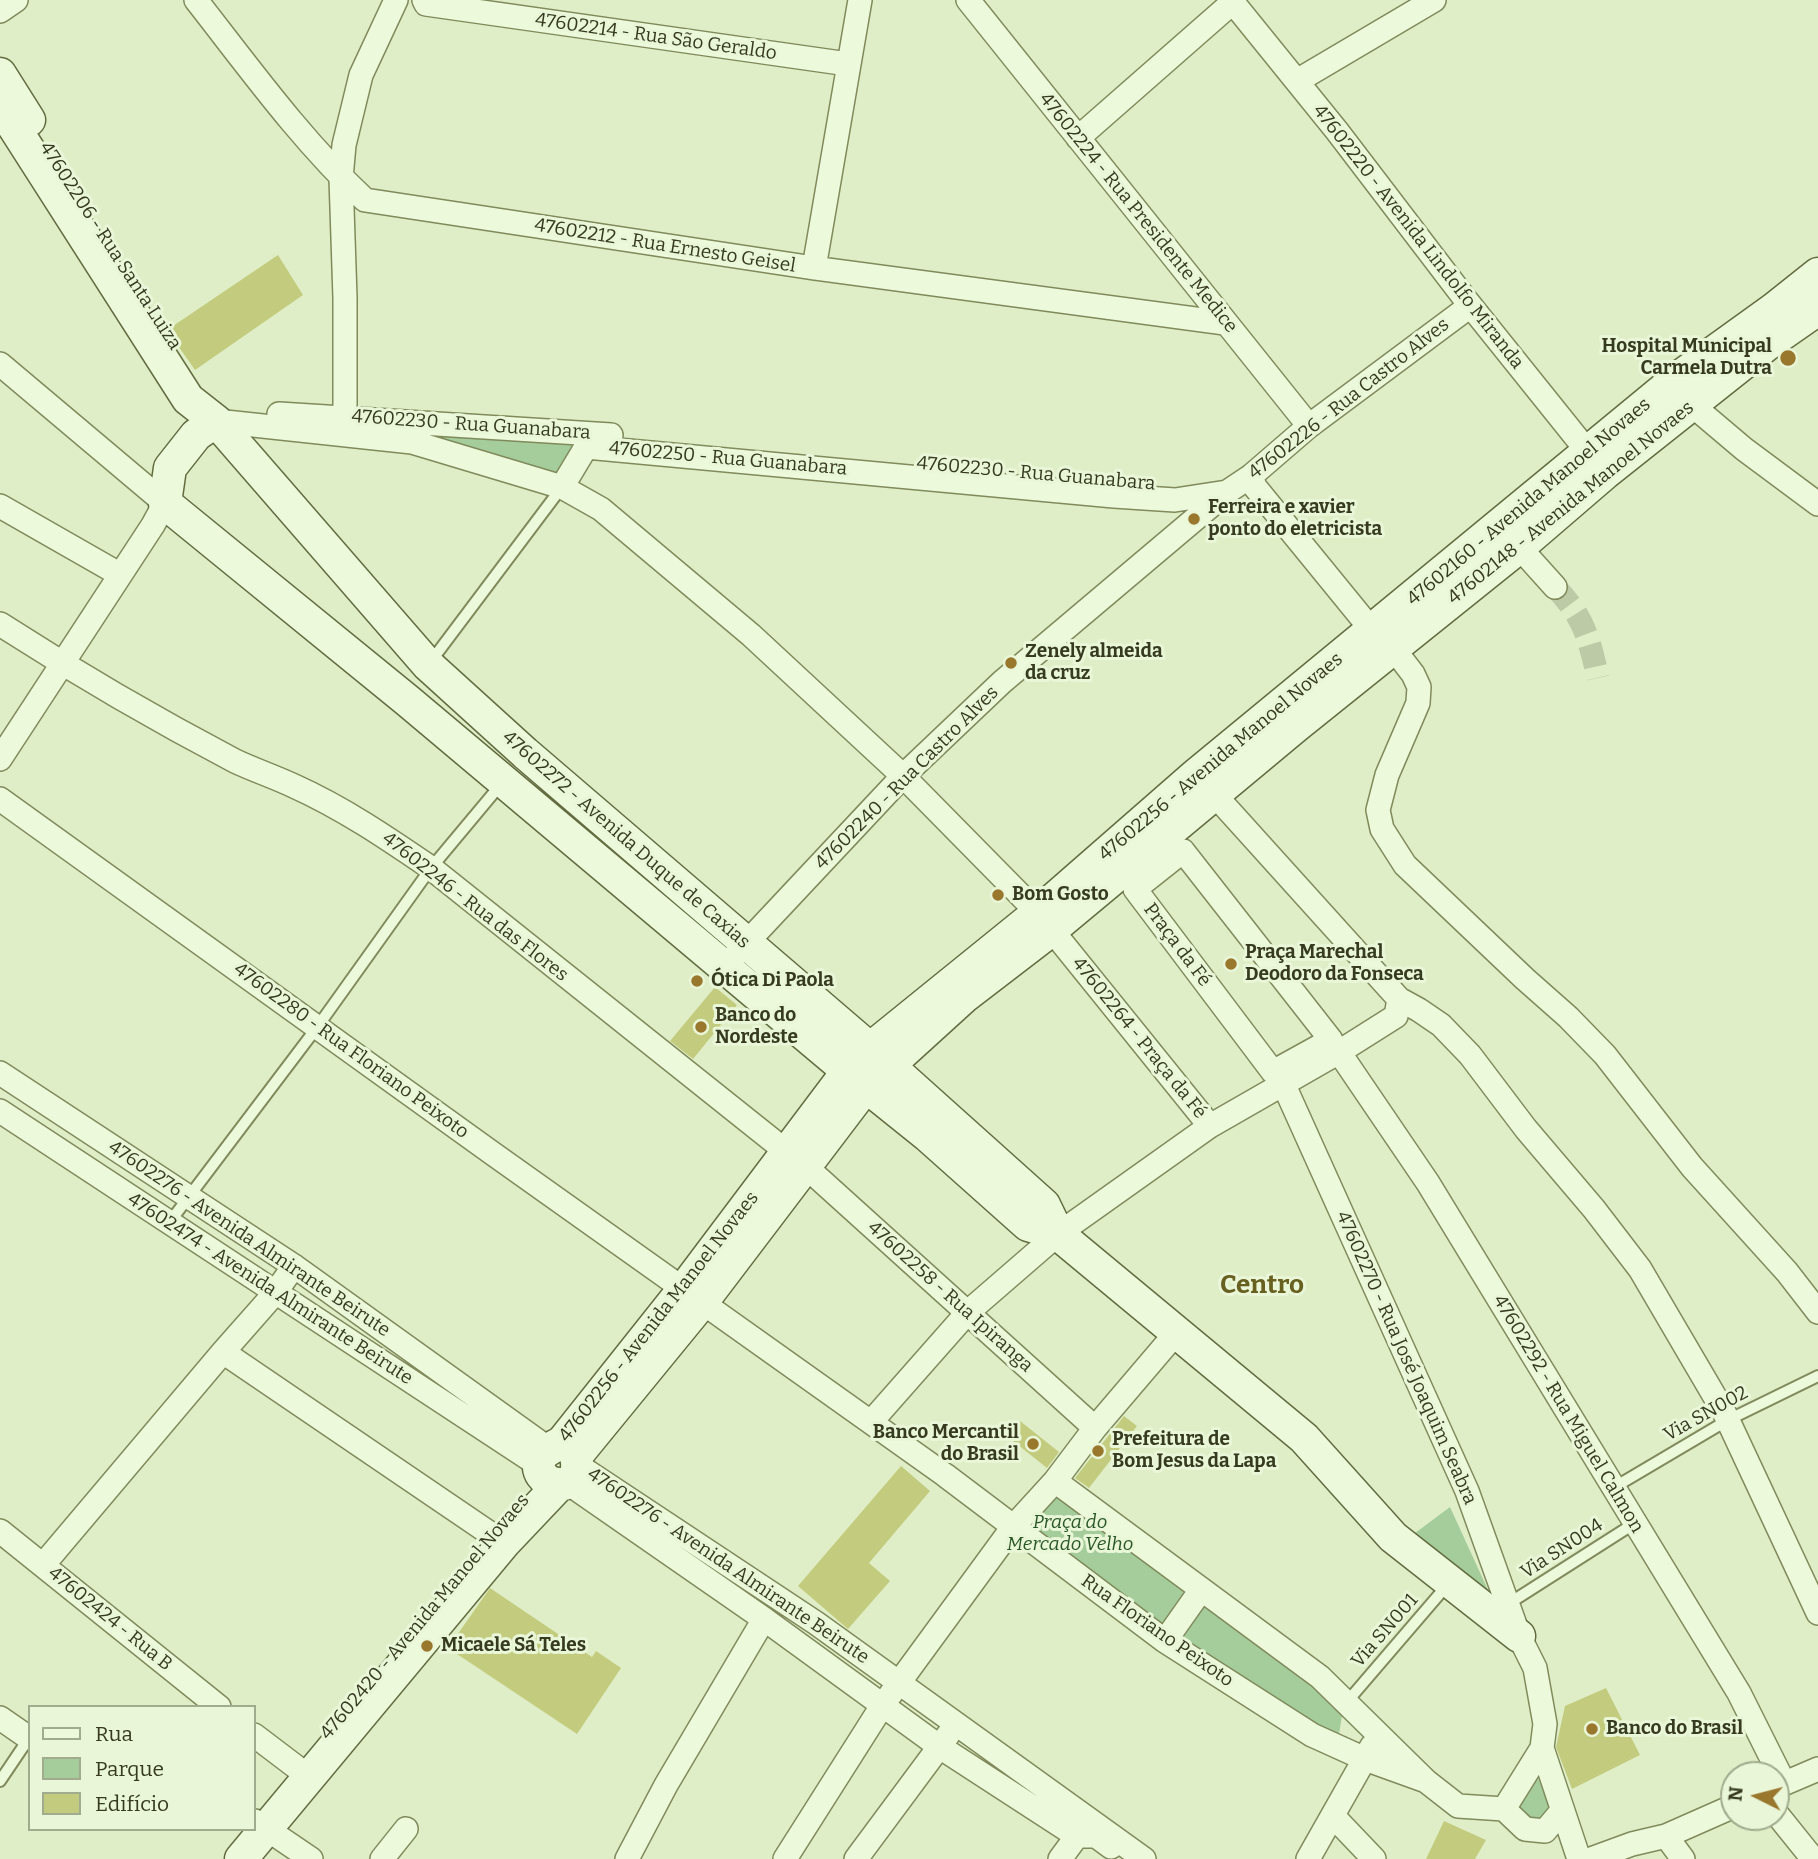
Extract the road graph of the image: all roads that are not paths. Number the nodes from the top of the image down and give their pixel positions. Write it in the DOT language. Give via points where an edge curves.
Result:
graph roads {
  1 [pos="16,0"];
  2 [pos="196,0"];
  3 [pos="396,0"];
  4 [pos="424,0"];
  5 [pos="860,0"];
  6 [pos="968,0"];
  7 [pos="1434,0"];
  8 [pos="1232,1"];
  9 [pos="1409,6"];
  10 [pos="0,11"];
  11 [pos="848,64"];
  12 [pos="0,74"];
  13 [pos="1297,81"];
  14 [pos="0,105"];
  15 [pos="1078,138"];
  16 [pos="341,178"];
  17 [pos="814,268"];
  18 [pos="1818,274"];
  19 [pos="1470,306"];
  20 [pos="1818,309"];
  21 [pos="1225,323"];
  22 [pos="0,364"];
  23 [pos="1692,405"];
  24 [pos="345,417"];
  25 [pos="216,421"];
  26 [pos="1309,426"];
  27 [pos="588,440"];
  28 [pos="1597,463"];
  29 [pos="1251,476"];
  30 [pos="562,487"];
  31 [pos="1227,492"];
  32 [pos="165,503"];
  33 [pos="1818,505"];
  34 [pos="0,506"];
  35 [pos="1519,547"];
  36 [pos="117,573"];
  37 [pos="1555,587"];
  38 [pos="0,624"];
  39 [pos="1384,639"];
  40 [pos="60,662"];
  41 [pos="428,665"];
  42 [pos="408,701"];
  43 [pos="0,748"];
  44 [pos="0,760"];
  45 [pos="903,776"];
  46 [pos="504,781"];
  47 [pos="1205,785"];
  48 [pos="0,799"];
  49 [pos="431,868"];
  50 [pos="1044,922"];
  51 [pos="746,944"];
  52 [pos="724,966"];
  53 [pos="1399,999"];
  54 [pos="318,1026"];
  55 [pos="1331,1048"];
  56 [pos="868,1068"];
  57 [pos="0,1073"];
  58 [pos="1283,1083"];
  59 [pos="0,1111"];
  60 [pos="1210,1126"];
  61 [pos="796,1159"];
  62 [pos="189,1195"];
  63 [pos="169,1223"];
  64 [pos="1058,1234"];
  65 [pos="294,1266"];
  66 [pos="275,1293"];
  67 [pos="693,1296"];
  68 [pos="968,1312"];
  69 [pos="1818,1312"];
  70 [pos="1176,1333"];
  71 [pos="223,1352"];
  72 [pos="1818,1376"];
  73 [pos="1727,1417"];
  74 [pos="871,1422"];
  75 [pos="1095,1428"];
  76 [pos="559,1466"];
  77 [pos="1055,1482"];
  78 [pos="1613,1488"];
  79 [pos="1635,1523"];
  80 [pos="1013,1527"];
  81 [pos="0,1531"];
  82 [pos="499,1539"];
  83 [pos="43,1565"];
  84 [pos="1450,1582"];
  85 [pos="1201,1590"];
  86 [pos="1508,1604"];
  87 [pos="1818,1613"];
  88 [pos="764,1619"];
  89 [pos="1519,1636"];
  90 [pos="1165,1641"];
  91 [pos="899,1682"];
  92 [pos="1346,1703"];
  93 [pos="217,1705"];
  94 [pos="882,1706"];
  95 [pos="0,1718"];
  96 [pos="957,1723"];
  97 [pos="1379,1735"];
  98 [pos="28,1737"];
  99 [pos="256,1737"];
  100 [pos="28,1739"];
  101 [pos="940,1747"];
  102 [pos="1542,1748"];
  103 [pos="1365,1759"];
  104 [pos="1769,1761"];
  105 [pos="1818,1769"];
  106 [pos="302,1773"];
  107 [pos="0,1781"];
  108 [pos="1426,1781"];
  109 [pos="1790,1781"];
  110 [pos="1504,1809"];
  111 [pos="1562,1812"];
  112 [pos="1720,1812"];
  113 [pos="1333,1816"];
  114 [pos="256,1826"];
  115 [pos="406,1829"];
  116 [pos="1790,1830"];
  117 [pos="251,1831"];
  118 [pos="254,1831"];
  119 [pos="1092,1833"];
  120 [pos="1666,1836"];
  121 [pos="224,1859"];
  122 [pos="241,1859"];
  123 [pos="311,1859"];
  124 [pos="382,1859"];
  125 [pos="627,1859"];
  126 [pos="785,1859"];
  127 [pos="856,1859"];
  128 [pos="1060,1859"];
  129 [pos="1128,1859"];
  130 [pos="1144,1859"];
  131 [pos="1308,1859"];
  132 [pos="1374,1859"];
  133 [pos="1579,1859"];
  134 [pos="1591,1859"];
  135 [pos="1683,1859"];
  136 [pos="1813,1859"];
  1 -- 10 [label="street"];
  2 -- 16 [label="street, 47602212 - Rua Ernesto Geisel"];
  3 -- 16 [label="street" via="361,75 349,118"];
  4 -- 11 [label="street, 47602214 - Rua São Geraldo" via="426,4"];
  5 -- 11 [label="street"];
  6 -- 15 [label="street, 47602224 - Rua Presidente Medice"];
  7 -- 9 [label="street"];
  8 -- 13 [label="street, 47602220 - Avenida Lindolfo Miranda"];
  8 -- 15 [label="street"];
  9 -- 13 [label="street"];
  11 -- 17 [label="street"];
  12 -- 25 [label="street, 47602206 - Rua Santa Luiza" via="206,395"];
  13 -- 19 [label="street, 47602220 - Avenida Lindolfo Miranda"];
  14 -- 25 [label="street" via="188,399"];
  15 -- 21 [label="street, 47602224 - Rua Presidente Medice"];
  16 -- 17 [label="street, 47602212 - Rua Ernesto Geisel" via="365,200"];
  16 -- 24 [label="street"];
  17 -- 21 [label="street, 47602212 - Rua Ernesto Geisel"];
  18 -- 28 [label="street, 47602160 - Avenida Manoel Novaes" via="1674,381"];
  19 -- 26 [label="street, 47602226 - Rua Castro Alves"];
  19 -- 28 [label="street, 47602220 - Avenida Lindolfo Miranda"];
  20 -- 23 [label="street, 47602148 - Avenida Manoel Novaes"];
  21 -- 26 [label="street, 47602224 - Rua Presidente Medice"];
  22 -- 32 [label="street"];
  23 -- 28 [label="street, 47602148 - Avenida Manoel Novaes"];
  23 -- 33 [label="street"];
  24 -- 25 [label="street, 47602230 - Rua Guanabara" via="260,414"];
  24 -- 27 [label="street, 47602230 - Rua Guanabara"];
  25 -- 30 [label="street" via="412,442"];
  25 -- 32 [label="street" via="196,435 170,468"];
  25 -- 41 [label="street, 47602272 - Avenida Duque de Caxias"];
  26 -- 29 [label="street, 47602226 - Rua Castro Alves"];
  27 -- 30 [label="street, 47602250 - Rua Guanabara"];
  27 -- 31 [label="street, 47602230 - Rua Guanabara" via="860,456"];
  28 -- 35 [label="street, 47602148 - Avenida Manoel Novaes"];
  28 -- 39 [label="street, 47602160 - Avenida Manoel Novaes"];
  29 -- 31 [label="street, 47602226 - Rua Castro Alves"];
  29 -- 39 [label="street"];
  30 -- 41 [label="lane"];
  30 -- 45 [label="street, 47602264 - Praça da Fé" via="601,509 751,635"];
  31 -- 45 [label="street, 47602240 - Rua Castro Alves" via="1002,682"];
  32 -- 36 [label="street"];
  32 -- 42 [label="street, 47602272 - Avenida Duque de Caxias"];
  34 -- 36 [label="street"];
  35 -- 37 [label="street"];
  35 -- 39 [label="street, 47602148 - Avenida Manoel Novaes"];
  36 -- 40 [label="street"];
  38 -- 40 [label="street, 47602246 - Rua das Flores"];
  39 -- 47 [label="street, 47602256 - Avenida Manoel Novaes"];
  39 -- 69 [label="street" via="1419,687 1418,703 1381,793 1382,829 1405,864 1605,1055 1692,1167"];
  40 -- 43 [label="street"];
  40 -- 44 [label="street"];
  40 -- 49 [label="street, 47602246 - Rua das Flores" via="238,762 369,826"];
  41 -- 42 [label="street"];
  41 -- 51 [label="street, 47602272 - Avenida Duque de Caxias"];
  42 -- 46 [label="street, 47602272 - Avenida Duque de Caxias"];
  45 -- 50 [label="street, 47602264 - Praça da Fé"];
  45 -- 51 [label="street, 47602240 - Rua Castro Alves"];
  46 -- 49 [label="lane"];
  46 -- 52 [label="street, 47602272 - Avenida Duque de Caxias"];
  47 -- 50 [label="street, 47602256 - Avenida Manoel Novaes"];
  47 -- 53 [label="street"];
  48 -- 54 [label="street, 47602280 - Rua Floriano Peixoto"];
  49 -- 54 [label="lane"];
  49 -- 61 [label="street, 47602246 - Rua das Flores"];
  50 -- 56 [label="street, 47602256 - Avenida Manoel Novaes"];
  50 -- 60 [label="street, 47602264 - Praça da Fé"];
  51 -- 52 [label="street, 47602240 - Rua Castro Alves"];
  51 -- 56 [label="street, 47602272 - Avenida Duque de Caxias"];
  52 -- 56 [label="street, 47602272 - Avenida Duque de Caxias"];
  53 -- 55 [label="street, 47602264 - Praça da Fé" via="1396,1016"];
  53 -- 73 [label="street" via="1441,1025 1470,1055 1594,1209 1640,1269"];
  54 -- 62 [label="lane"];
  54 -- 67 [label="street, 47602280 - Rua Floriano Peixoto"];
  55 -- 55 [label="street, Praça da Fé" via="1273,1072 1135,889 1183,851 1331,1040"];
  55 -- 58 [label="street, 47602264 - Praça da Fé"];
  55 -- 78 [label="street, 47602292 - Rua Miguel Calmon" via="1429,1184"];
  56 -- 61 [label="street, 47602256 - Avenida Manoel Novaes"];
  56 -- 64 [label="street, 47602272 - Avenida Duque de Caxias" via="926,1135 1028,1225"];
  57 -- 62 [label="street, 47602276 - Avenida Almirante Beirute"];
  58 -- 60 [label="street, 47602264 - Praça da Fé"];
  58 -- 86 [label="street, 47602270 - Rua José Joaquim Seabra" via="1467,1491"];
  59 -- 63 [label="street, 47602474 - Avenida Almirante Beirute"];
  60 -- 64 [label="street"];
  61 -- 67 [label="street, 47602256 - Avenida Manoel Novaes"];
  61 -- 68 [label="street, 47602258 - Rua Ipiranga"];
  62 -- 63 [label="lane"];
  62 -- 65 [label="street, 47602276 - Avenida Almirante Beirute"];
  63 -- 66 [label="street, 47602474 - Avenida Almirante Beirute"];
  64 -- 68 [label="street"];
  64 -- 70 [label="street, 47602272 - Avenida Duque de Caxias"];
  65 -- 66 [label="street"];
  65 -- 76 [label="street, 47602276 - Avenida Almirante Beirute"];
  66 -- 71 [label="street"];
  66 -- 76 [label="street, 47602474 - Avenida Almirante Beirute"];
  67 -- 74 [label="street, Rua Floriano Peixoto"];
  67 -- 76 [label="street, 47602256 - Avenida Manoel Novaes"];
  68 -- 74 [label="street"];
  68 -- 75 [label="street, 47602258 - Rua Ipiranga"];
  70 -- 75 [label="street"];
  70 -- 84 [label="street, 47602272 - Avenida Duque de Caxias" via="1304,1438 1393,1537"];
  71 -- 82 [label="street"];
  71 -- 83 [label="street"];
  72 -- 73 [label="lane, Via SN002"];
  73 -- 78 [label="lane, Via SN002"];
  73 -- 87 [label="street"];
  74 -- 80 [label="street, Rua Floriano Peixoto"];
  75 -- 77 [label="street"];
  76 -- 82 [label="street, 47602420 - Avenida Manoel Novaes"];
  76 -- 88 [label="street"];
  76 -- 91 [label="street, 47602276 - Avenida Almirante Beirute" via="816,1623"];
  77 -- 80 [label="street"];
  77 -- 85 [label="street, Rua Floriano Peixoto"];
  78 -- 79 [label="street, 47602292 - Rua Miguel Calmon"];
  79 -- 86 [label="lane, Via SN004"];
  79 -- 104 [label="street, 47602292 - Rua Miguel Calmon" via="1739,1693"];
  80 -- 90 [label="street, Rua Floriano Peixoto"];
  80 -- 91 [label="street"];
  81 -- 83 [label="street, 47602424 - Rua B"];
  82 -- 106 [label="street, 47602420 - Avenida Manoel Novaes"];
  83 -- 93 [label="street, 47602424 - Rua B"];
  84 -- 89 [label="street, 47602272 - Avenida Duque de Caxias"];
  84 -- 92 [label="lane, Via SN001"];
  85 -- 90 [label="street"];
  85 -- 92 [label="street, Rua Floriano Peixoto" via="1320,1677"];
  86 -- 89 [label="street, 47602270 - Rua José Joaquim Seabra"];
  88 -- 94 [label="street"];
  88 -- 125 [label="street"];
  89 -- 102 [label="street, 47602270 - Rua José Joaquim Seabra" via="1541,1692"];
  90 -- 103 [label="street, Rua Floriano Peixoto" via="1312,1735"];
  91 -- 94 [label="street"];
  91 -- 96 [label="street, 47602276 - Avenida Almirante Beirute"];
  92 -- 97 [label="street, Rua Floriano Peixoto"];
  94 -- 101 [label="street"];
  94 -- 126 [label="street"];
  95 -- 98 [label="street"];
  96 -- 101 [label="street"];
  96 -- 119 [label="street, 47602276 - Avenida Almirante Beirute"];
  97 -- 103 [label="street"];
  97 -- 108 [label="street, Rua Floriano Peixoto"];
  99 -- 106 [label="street"];
  100 -- 107 [label="lane"];
  101 -- 119 [label="street"];
  101 -- 127 [label="street"];
  102 -- 110 [label="street"];
  102 -- 111 [label="street"];
  103 -- 108 [label="street, Rua Floriano Peixoto"];
  103 -- 113 [label="street"];
  105 -- 109 [label="street"];
  106 -- 114 [label="street, 47602420 - Avenida Manoel Novaes"];
  108 -- 110 [label="street, Rua Floriano Peixoto" via="1458,1806"];
  110 -- 111 [label="street" via="1525,1829 1545,1830"];
  111 -- 133 [label="street"];
  112 -- 120 [label="street"];
  113 -- 131 [label="street"];
  113 -- 132 [label="street"];
  114 -- 123 [label="street"];
  115 -- 124 [label="street"];
  116 -- 136 [label="street"];
  117 -- 121 [label="street, 47602420 - Avenida Manoel Novaes"];
  118 -- 122 [label="street"];
  119 -- 128 [label="street"];
  119 -- 129 [label="street"];
  119 -- 130 [label="street, 47602276 - Avenida Almirante Beirute"];
  120 -- 134 [label="street"];
  120 -- 135 [label="street"];
}
